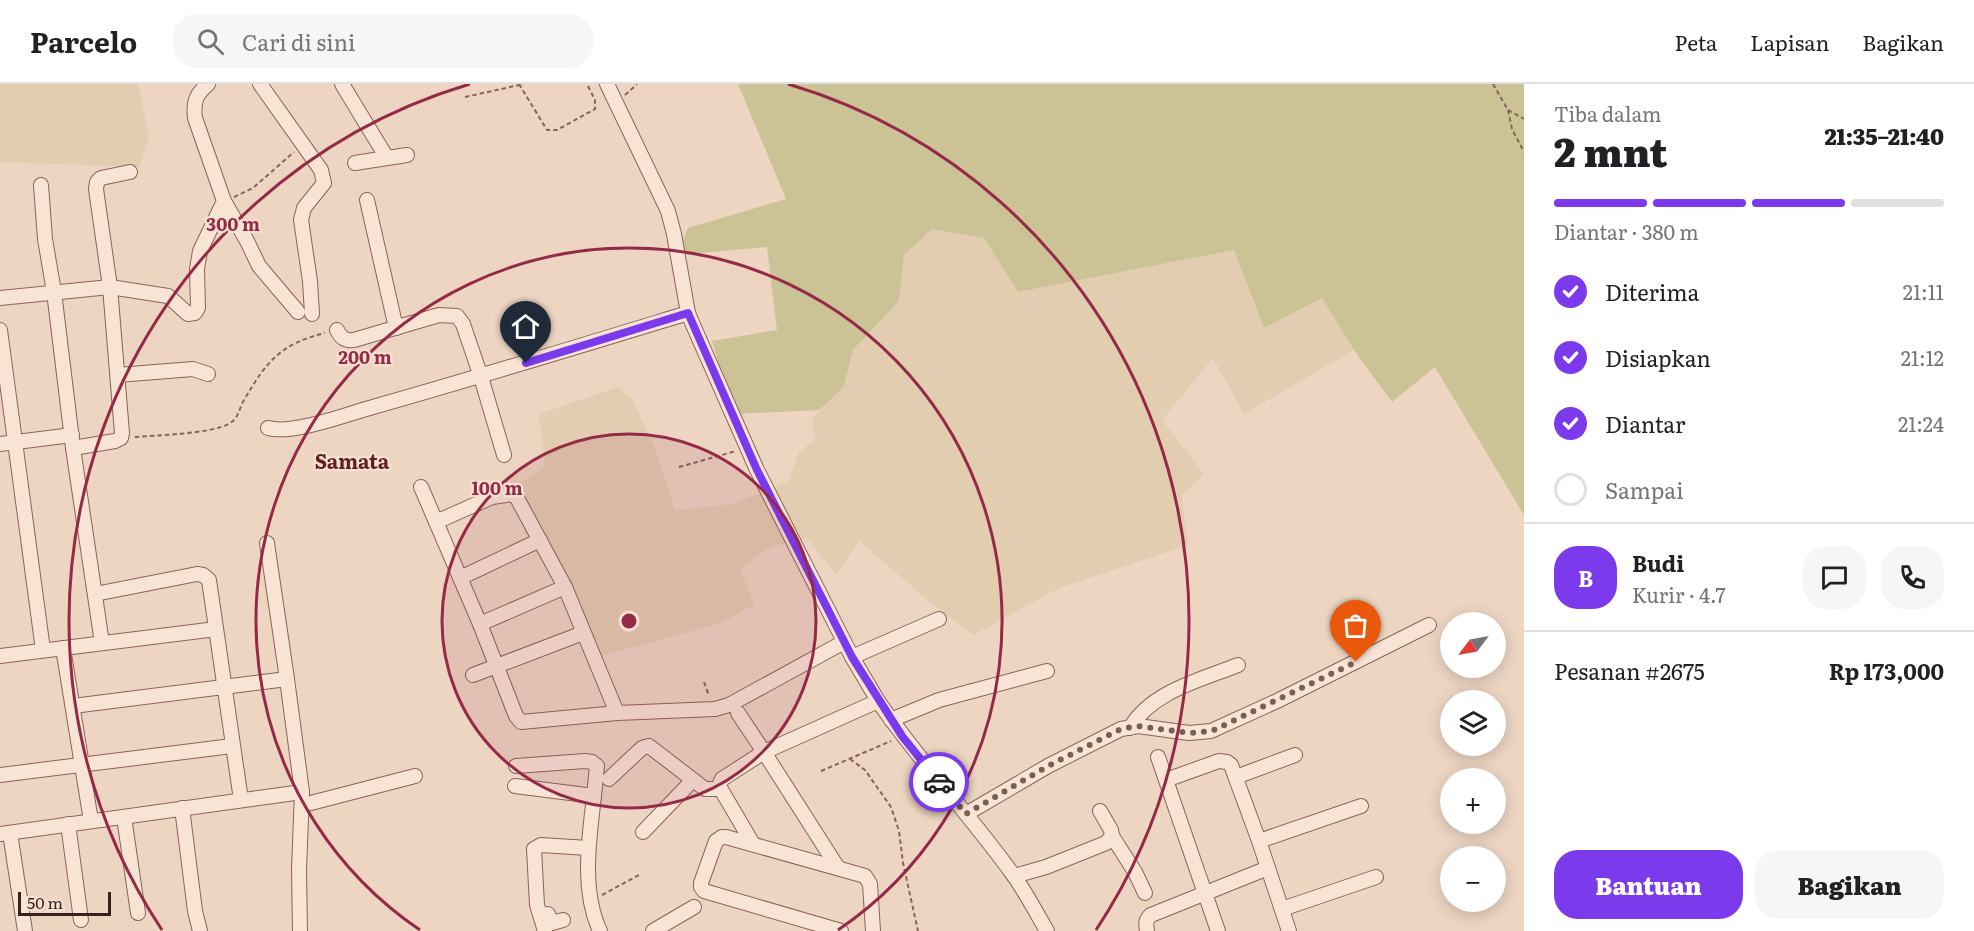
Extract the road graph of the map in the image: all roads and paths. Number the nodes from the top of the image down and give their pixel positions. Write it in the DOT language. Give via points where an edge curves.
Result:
graph roads {
  1 [pos="208,84"];
  2 [pos="260,84"];
  3 [pos="342,84"];
  4 [pos="524,84"];
  5 [pos="587,84"];
  6 [pos="607,84"];
  7 [pos="1493,84"];
  8 [pos="519,85"];
  9 [pos="465,97"];
  10 [pos="1508,110"];
  11 [pos="1524,119"];
  12 [pos="303,144"];
  13 [pos="1524,152"];
  14 [pos="407,155"];
  15 [pos="387,158"];
  16 [pos="356,164"];
  17 [pos="130,172"];
  18 [pos="41,185"];
  19 [pos="367,200"];
  20 [pos="224,201"];
  21 [pos="110,287"];
  22 [pos="54,292"];
  23 [pos="0,298"];
  24 [pos="688,313"];
  25 [pos="396,328"];
  26 [pos="0,330"];
  27 [pos="337,330"];
  28 [pos="208,374"];
  29 [pos="118,375"];
  30 [pos="481,376"];
  31 [pos="268,428"];
  32 [pos="121,438"];
  33 [pos="73,441"];
  34 [pos="16,442"];
  35 [pos="0,444"];
  36 [pos="747,448"];
  37 [pos="504,455"];
  38 [pos="680,467"];
  39 [pos="421,487"];
  40 [pos="436,522"];
  41 [pos="540,540"];
  42 [pos="267,543"];
  43 [pos="459,578"];
  44 [pos="565,587"];
  45 [pos="95,594"];
  46 [pos="939,619"];
  47 [pos="480,624"];
  48 [pos="1429,625"];
  49 [pos="216,629"];
  50 [pos="583,633"];
  51 [pos="844,642"];
  52 [pos="102,643"];
  53 [pos="63,648"];
  54 [pos="44,650"];
  55 [pos="0,656"];
  56 [pos="852,657"];
  57 [pos="1238,665"];
  58 [pos="496,667"];
  59 [pos="1047,671"];
  60 [pos="473,675"];
  61 [pos="287,678"];
  62 [pos="225,686"];
  63 [pos="878,701"];
  64 [pos="73,706"];
  65 [pos="738,712"];
  66 [pos="617,713"];
  67 [pos="891,720"];
  68 [pos="1130,728"];
  69 [pos="902,736"];
  70 [pos="232,746"];
  71 [pos="764,752"];
  72 [pos="1295,755"];
  73 [pos="1158,757"];
  74 [pos="850,759"];
  75 [pos="80,764"];
  76 [pos="516,766"];
  77 [pos="821,771"];
  78 [pos="0,775"];
  79 [pos="415,776"];
  80 [pos="1236,777"];
  81 [pos="609,779"];
  82 [pos="1166,780"];
  83 [pos="692,781"];
  84 [pos="515,786"];
  85 [pos="720,789"];
  86 [pos="594,796"];
  87 [pos="302,799"];
  88 [pos="241,800"];
  89 [pos="1361,806"];
  90 [pos="182,808"];
  91 [pos="1100,811"];
  92 [pos="966,814"];
  93 [pos="124,817"];
  94 [pos="91,821"];
  95 [pos="68,824"];
  96 [pos="642,832"];
  97 [pos="5,833"];
  98 [pos="1112,836"];
  99 [pos="1259,841"];
  100 [pos="753,844"];
  101 [pos="588,848"];
  102 [pos="838,867"];
  103 [pos="1268,868"];
  104 [pos="639,875"];
  105 [pos="1014,876"];
  106 [pos="1376,877"];
  107 [pos="1205,892"];
  108 [pos="1145,893"];
  109 [pos="591,901"];
  110 [pos="694,907"];
  111 [pos="1282,909"];
  112 [pos="138,913"];
  113 [pos="540,917"];
  114 [pos="81,920"];
  115 [pos="563,920"];
  116 [pos="25,931"];
  117 [pos="200,931"];
  118 [pos="300,931"];
  119 [pos="545,931"];
  120 [pos="600,931"];
  121 [pos="653,931"];
  122 [pos="842,931"];
  123 [pos="873,931"];
  124 [pos="918,931"];
  125 [pos="1047,931"];
  126 [pos="1147,931"];
  127 [pos="1218,931"];
  128 [pos="1289,931"];
  1 -- 20 [label="street" via="195,98 193,107"];
  2 -- 12 [label="street"];
  3 -- 15 [label="street"];
  4 -- 8 [label="path"];
  5 -- 8 [label="path" via="595,109 558,130 547,130"];
  6 -- 24 [label="street" via="668,211"];
  7 -- 10 [label="path"];
  8 -- 9 [label="path"];
  10 -- 11 [label="path"];
  10 -- 13 [label="path" via="1512,129"];
  12 -- 20 [label="path" via="254,188"];
  12 -- 20 [label="street" via="321,170 324,183 304,208 301,220 310,281 305,313 265,275"];
  14 -- 15 [label="street"];
  15 -- 16 [label="street"];
  17 -- 21 [label="street" via="97,182"];
  18 -- 22 [label="street"];
  19 -- 25 [label="street"];
  20 -- 21 [label="street" via="200,251 195,313 188,314 168,296"];
  21 -- 22 [label="street"];
  21 -- 29 [label="street"];
  22 -- 23 [label="street"];
  22 -- 33 [label="street"];
  24 -- 30 [label="street"];
  24 -- 36 [label="street"];
  25 -- 27 [label="street" via="347,341"];
  25 -- 30 [label="street" via="439,315 457,316"];
  26 -- 34 [label="street"];
  27 -- 32 [label="path" via="300,340 277,354 257,378 230,423 195,432"];
  28 -- 29 [label="street" via="193,369"];
  29 -- 32 [label="street"];
  30 -- 31 [label="street" via="288,430"];
  30 -- 37 [label="street"];
  32 -- 33 [label="street"];
  33 -- 34 [label="street"];
  33 -- 45 [label="street"];
  34 -- 35 [label="street"];
  34 -- 54 [label="street"];
  36 -- 38 [label="path"];
  36 -- 51 [label="street"];
  39 -- 40 [label="street"];
  40 -- 41 [label="street" via="492,497 512,494"];
  40 -- 43 [label="street"];
  41 -- 43 [label="street"];
  41 -- 44 [label="street"];
  42 -- 61 [label="street"];
  43 -- 47 [label="street"];
  44 -- 47 [label="street"];
  44 -- 50 [label="street"];
  45 -- 49 [label="street" via="203,575 211,588"];
  45 -- 52 [label="street"];
  46 -- 56 [label="street"];
  47 -- 58 [label="street"];
  48 -- 68 [label="street" via="1212,731"];
  49 -- 52 [label="street"];
  49 -- 62 [label="street"];
  50 -- 58 [label="street"];
  50 -- 66 [label="street"];
  51 -- 56 [label="street"];
  51 -- 66 [label="street" via="729,705"];
  52 -- 53 [label="street"];
  53 -- 54 [label="street"];
  53 -- 64 [label="street"];
  54 -- 55 [label="street"];
  56 -- 63 [label="street"];
  57 -- 68 [label="street" via="1156,701 1136,717"];
  58 -- 60 [label="street"];
  58 -- 66 [label="street" via="521,722"];
  59 -- 67 [label="street" via="939,700"];
  61 -- 62 [label="street"];
  61 -- 87 [label="street"];
  62 -- 64 [label="street"];
  62 -- 70 [label="street"];
  63 -- 67 [label="street"];
  63 -- 71 [label="street"];
  64 -- 75 [label="street"];
  65 -- 71 [label="street"];
  67 -- 69 [label="street"];
  68 -- 92 [label="street" via="1106,735"];
  69 -- 74 [label="path"];
  69 -- 92 [label="street"];
  70 -- 75 [label="street"];
  70 -- 88 [label="street"];
  71 -- 85 [label="street" via="722,779"];
  71 -- 102 [label="street"];
  72 -- 80 [label="street"];
  73 -- 82 [label="street"];
  74 -- 77 [label="path"];
  74 -- 124 [label="path" via="866,770 891,807"];
  75 -- 78 [label="street"];
  75 -- 94 [label="street"];
  76 -- 86 [label="street" via="592,762 597,766"];
  79 -- 87 [label="street"];
  80 -- 82 [label="street" via="1231,765 1223,761"];
  80 -- 99 [label="street"];
  81 -- 83 [label="street" via="649,746"];
  82 -- 107 [label="street"];
  83 -- 85 [label="street" via="705,789"];
  83 -- 96 [label="street"];
  84 -- 86 [label="street"];
  85 -- 100 [label="street"];
  86 -- 101 [label="street"];
  87 -- 88 [label="street"];
  87 -- 118 [label="street"];
  88 -- 90 [label="street"];
  89 -- 99 [label="street"];
  90 -- 93 [label="street"];
  90 -- 117 [label="street"];
  91 -- 98 [label="street"];
  92 -- 105 [label="street"];
  93 -- 94 [label="street"];
  93 -- 112 [label="street"];
  94 -- 95 [label="street"];
  95 -- 97 [label="street"];
  95 -- 114 [label="street"];
  97 -- 116 [label="street"];
  98 -- 105 [label="street" via="1106,843 1055,864"];
  98 -- 108 [label="street"];
  99 -- 103 [label="street"];
  100 -- 102 [label="street"];
  100 -- 122 [label="street" via="726,837 718,839 702,890"];
  101 -- 109 [label="street"];
  101 -- 113 [label="street" via="541,845 534,849"];
  102 -- 123 [label="street" via="868,880"];
  103 -- 107 [label="street"];
  103 -- 111 [label="street"];
  104 -- 109 [label="path"];
  105 -- 125 [label="street"];
  106 -- 111 [label="street"];
  107 -- 126 [label="street" via="1151,915 1147,918"];
  107 -- 127 [label="street"];
  109 -- 120 [label="street"];
  110 -- 121 [label="street"];
  111 -- 128 [label="street"];
  113 -- 115 [label="street" via="548,914 552,924"];
  113 -- 119 [label="street"];
}
